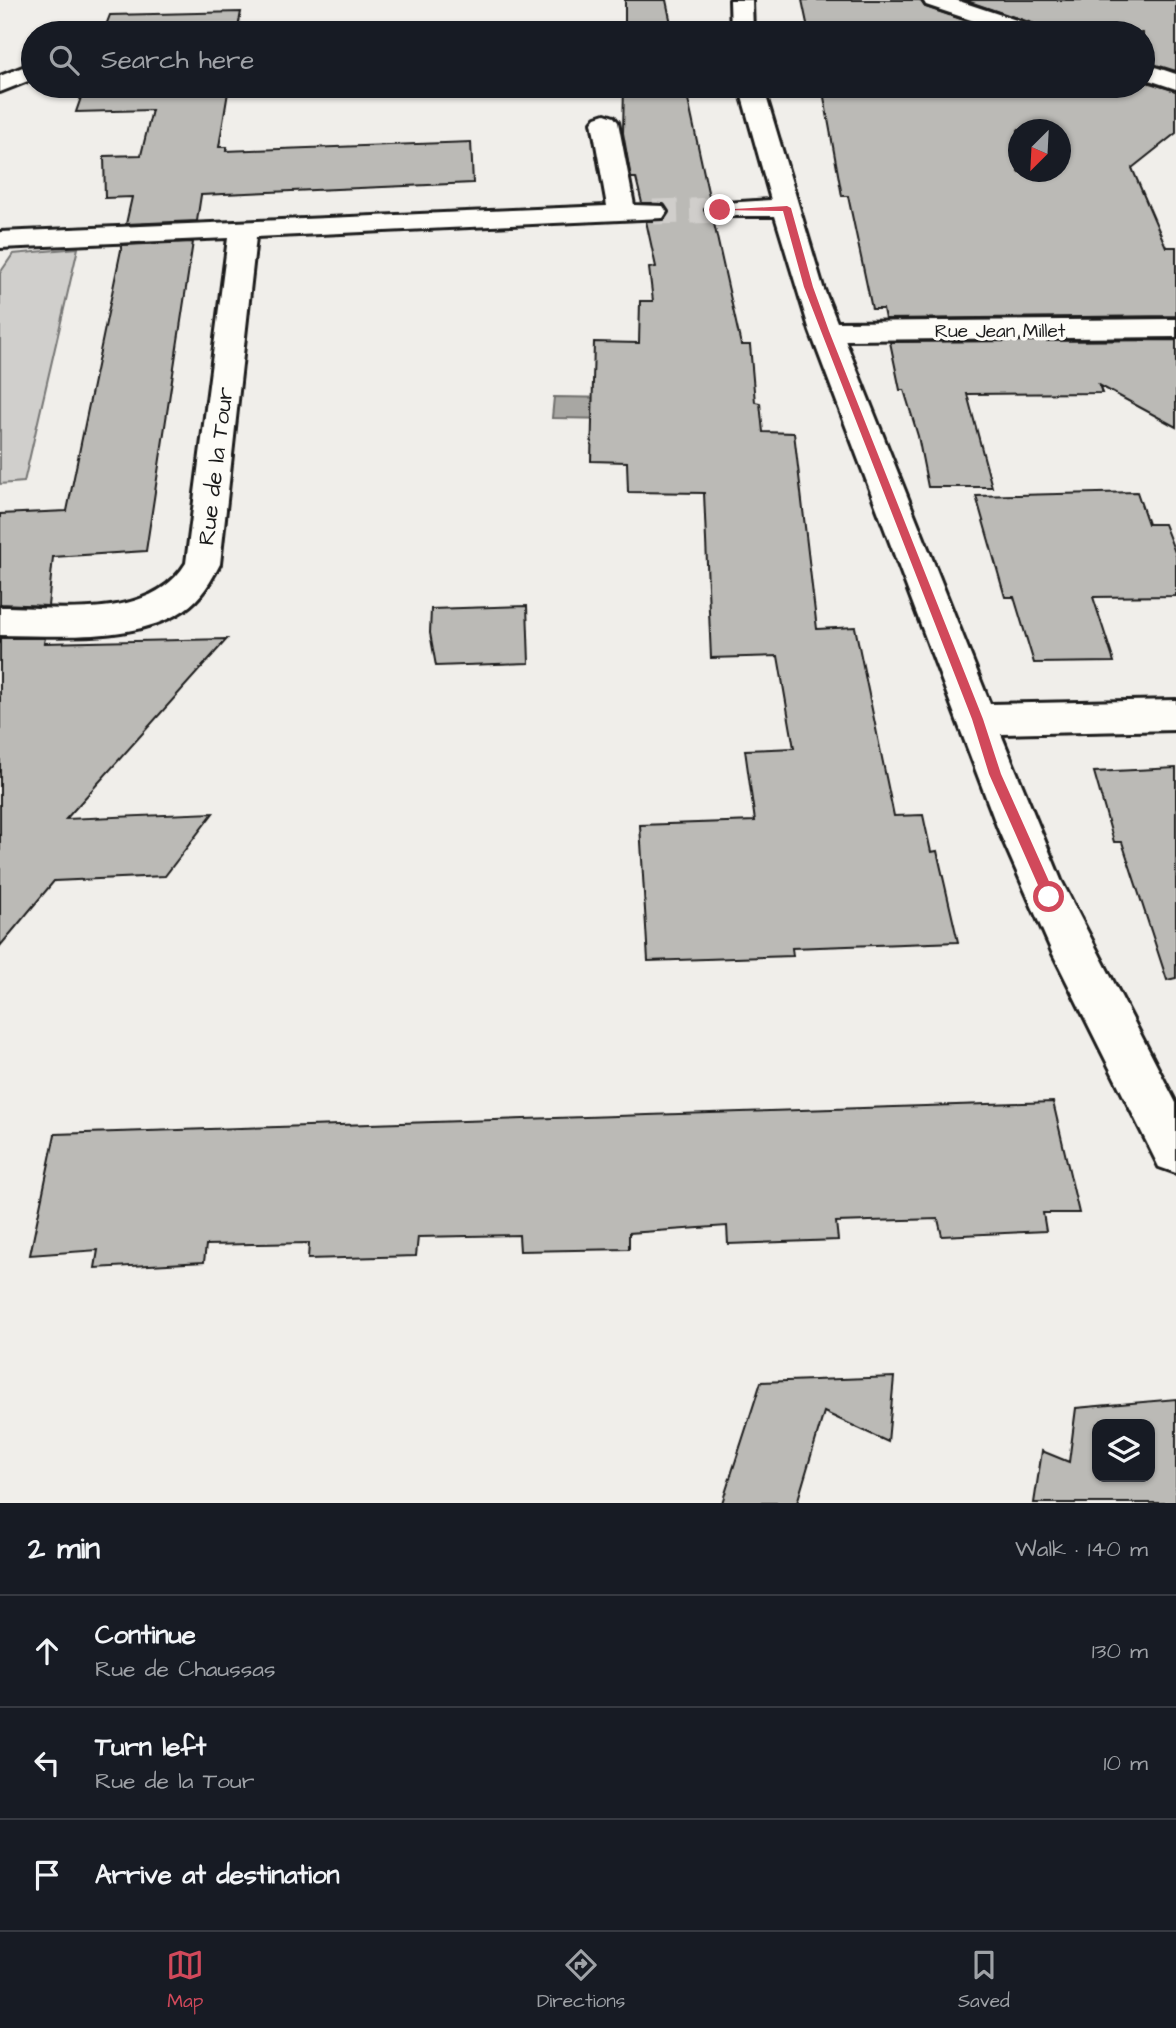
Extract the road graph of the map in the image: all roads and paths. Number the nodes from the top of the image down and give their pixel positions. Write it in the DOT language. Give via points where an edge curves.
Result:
graph roads {
  1 [pos="741,0"];
  2 [pos="934,0"];
  3 [pos="742,21"];
  4 [pos="996,21"];
  5 [pos="1155,74"];
  6 [pos="21,75"];
  7 [pos="1176,82"];
  8 [pos="0,85"];
  9 [pos="755,98"];
  10 [pos="606,122"];
  11 [pos="787,208"];
  12 [pos="720,210"];
  13 [pos="653,212"];
  14 [pos="622,214"];
  15 [pos="243,230"];
  16 [pos="0,240"];
  17 [pos="1176,328"];
  18 [pos="825,331"];
  19 [pos="0,621"];
  20 [pos="1176,715"];
  21 [pos="977,719"];
  22 [pos="1176,1150"];
  1 -- 3 [label="street"];
  2 -- 4 [label="street"];
  5 -- 7 [label="street"];
  6 -- 8 [label="street"];
  9 -- 11 [label="street"];
  10 -- 14 [label="street"];
  11 -- 12 [label="street"];
  11 -- 18 [label="street"];
  13 -- 14 [label="street"];
  14 -- 15 [label="street"];
  15 -- 16 [label="street"];
  15 -- 19 [label="street, Rue de la Tour" via="203,564 187,589 161,606 118,618"];
  17 -- 18 [label="street, Rue Jean Millet"];
  18 -- 21 [label="street"];
  20 -- 21 [label="street"];
  21 -- 22 [label="street" via="995,774 1049,897"];
}
